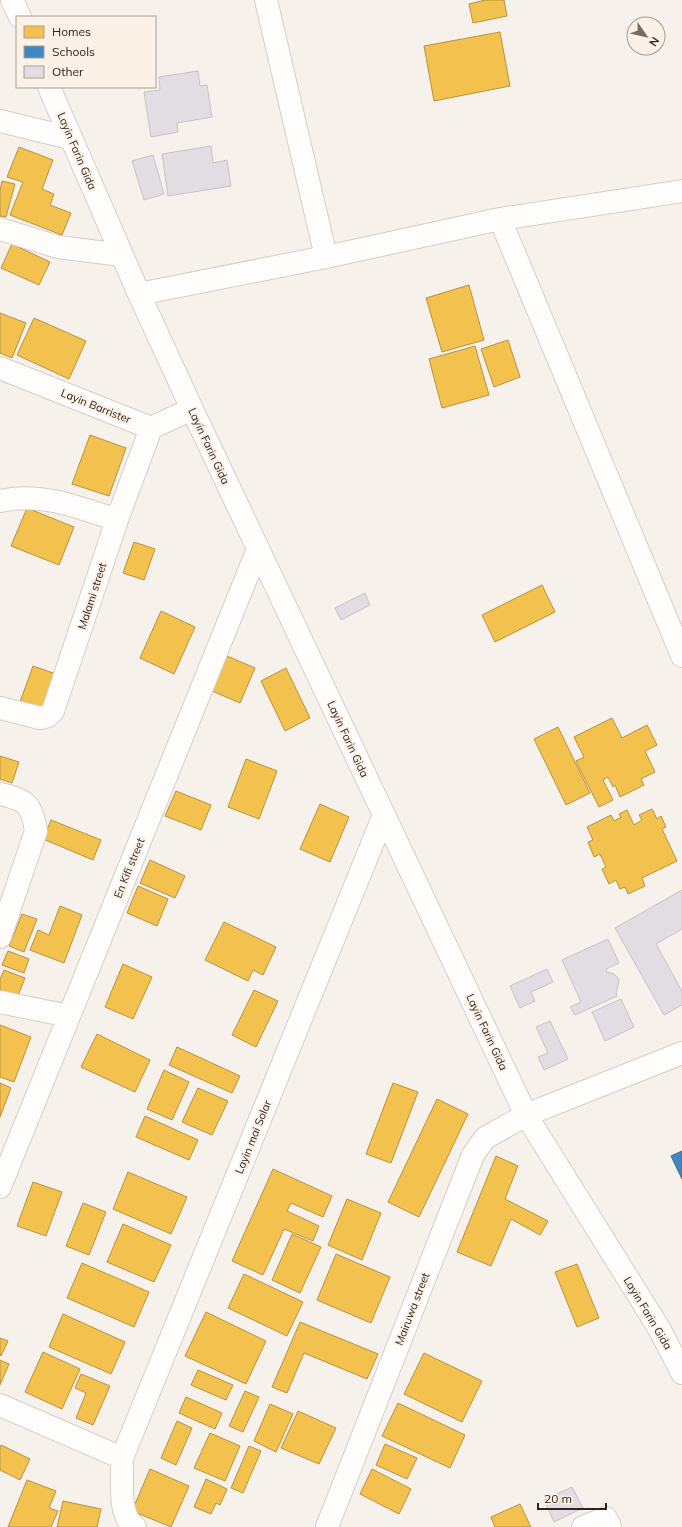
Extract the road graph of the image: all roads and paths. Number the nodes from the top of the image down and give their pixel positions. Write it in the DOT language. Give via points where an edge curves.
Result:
graph roads {
  1 [pos="12,0"];
  2 [pos="266,0"];
  3 [pos="20,16"];
  4 [pos="49,88"];
  5 [pos="0,121"];
  6 [pos="70,138"];
  7 [pos="682,191"];
  8 [pos="500,219"];
  9 [pos="0,229"];
  10 [pos="122,255"];
  11 [pos="326,257"];
  12 [pos="139,294"];
  13 [pos="0,368"];
  14 [pos="192,409"];
  15 [pos="151,428"];
  16 [pos="0,501"];
  17 [pos="117,520"];
  18 [pos="258,549"];
  19 [pos="682,656"];
  20 [pos="0,708"];
  21 [pos="0,794"];
  22 [pos="384,816"];
  23 [pos="0,937"];
  24 [pos="0,1002"];
  25 [pos="69,1016"];
  26 [pos="682,1053"];
  27 [pos="526,1115"];
  28 [pos="0,1187"];
  29 [pos="682,1373"];
  30 [pos="0,1405"];
  31 [pos="122,1458"];
  32 [pos="135,1527"];
  33 [pos="327,1527"];
  34 [pos="583,1527"];
  35 [pos="610,1527"];
  1 -- 3 [label="street"];
  2 -- 11 [label="street"];
  4 -- 6 [label="street, Layin Farin Gida"];
  5 -- 6 [label="street"];
  6 -- 10 [label="street, Layin Farin Gida"];
  7 -- 8 [label="street"];
  8 -- 11 [label="street"];
  8 -- 19 [label="street"];
  9 -- 10 [label="street" via="58,247"];
  10 -- 12 [label="street, Layin Farin Gida"];
  11 -- 12 [label="street"];
  12 -- 14 [label="street, Layin Farin Gida"];
  13 -- 15 [label="street, Layin Barrister"];
  14 -- 15 [label="street"];
  14 -- 18 [label="street, Layin Farin Gida"];
  15 -- 17 [label="street, Malami street"];
  16 -- 17 [label="street" via="45,499"];
  17 -- 20 [label="street, Malami street" via="53,711 48,716 40,718"];
  18 -- 22 [label="street, Layin Farin Gida"];
  18 -- 25 [label="street, En Kifi street"];
  21 -- 23 [label="street" via="19,799 28,807 34,818 36,830"];
  22 -- 27 [label="street, Layin Farin Gida"];
  22 -- 31 [label="street, Layin mai Solar"];
  24 -- 25 [label="street"];
  25 -- 28 [label="street, En Kifi street"];
  26 -- 27 [label="street, Mairuwa street"];
  27 -- 29 [label="street, Layin Farin Gida" via="660,1330"];
  27 -- 33 [label="street, Mairuwa street" via="485,1138 473,1155"];
  30 -- 31 [label="street"];
  31 -- 32 [label="street" via="123,1510 129,1523"];
  34 -- 35 [label="street" via="606,1518"];
}
